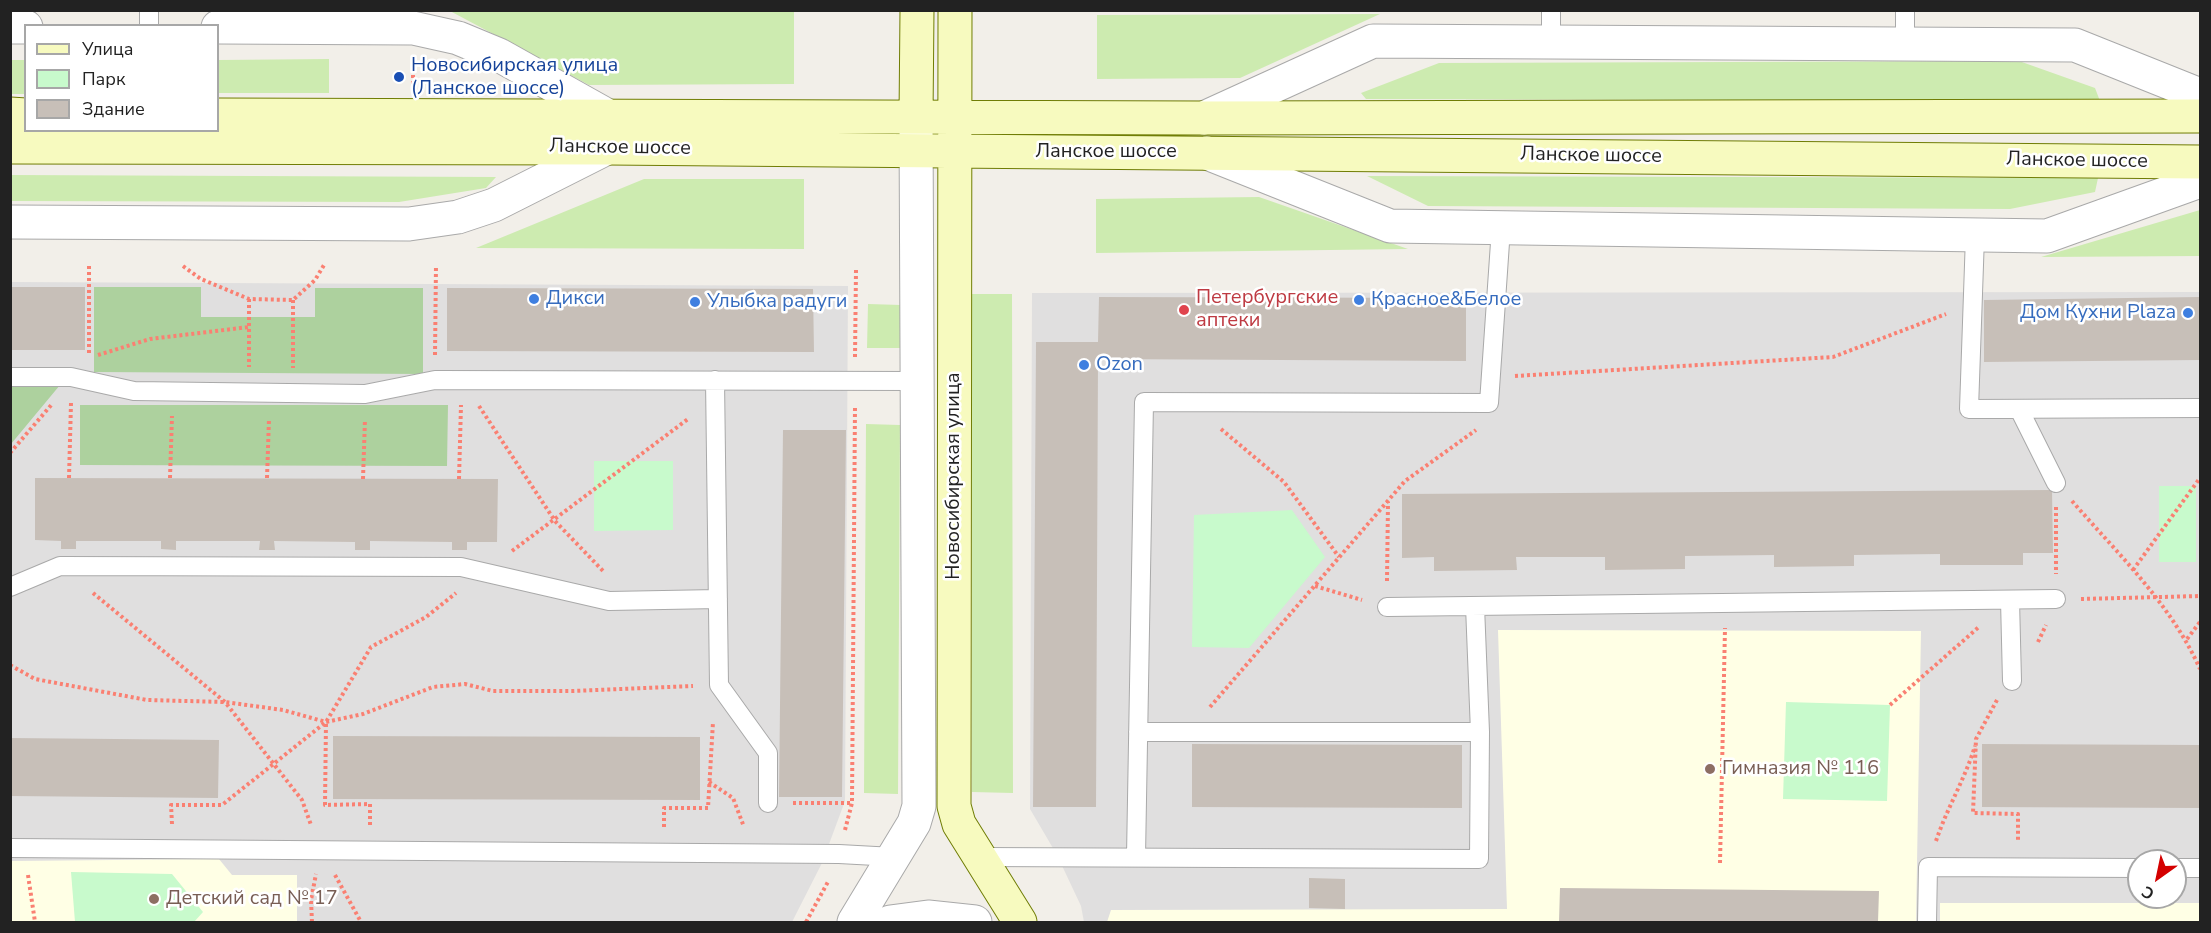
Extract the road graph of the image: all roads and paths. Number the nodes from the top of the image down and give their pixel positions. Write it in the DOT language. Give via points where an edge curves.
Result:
graph roads {
  1 [pos="917,10"];
  2 [pos="955,10"];
  3 [pos="1551,10"];
  4 [pos="1905,10"];
  5 [pos="414,19"];
  6 [pos="219,27"];
  7 [pos="1551,43"];
  8 [pos="1905,44"];
  9 [pos="2200,95"];
  10 [pos="219,115"];
  11 [pos="2200,116"];
  12 [pos="916,117"];
  13 [pos="955,117"];
  14 [pos="1204,118"];
  15 [pos="607,132"];
  16 [pos="10,147"];
  17 [pos="916,151"];
  18 [pos="955,152"];
  19 [pos="1206,153"];
  20 [pos="2200,162"];
  21 [pos="2200,181"];
  22 [pos="10,222"];
  23 [pos="1501,228"];
  24 [pos="1975,236"];
  25 [pos="436,265"];
  26 [pos="89,266"];
  27 [pos="183,266"];
  28 [pos="324,266"];
  29 [pos="856,270"];
  30 [pos="249,299"];
  31 [pos="293,300"];
  32 [pos="1972,304"];
  33 [pos="249,327"];
  34 [pos="10,377"];
  35 [pos="1491,377"];
  36 [pos="435,380"];
  37 [pos="462,380"];
  38 [pos="855,380"];
  39 [pos="917,381"];
  40 [pos="71,385"];
  41 [pos="715,389"];
  42 [pos="172,391"];
  43 [pos="249,392"];
  44 [pos="270,392"];
  45 [pos="293,393"];
  46 [pos="365,394"];
  47 [pos="1189,402"];
  48 [pos="1489,403"];
  49 [pos="2200,408"];
  50 [pos="2019,409"];
  51 [pos="10,453"];
  52 [pos="69,478"];
  53 [pos="170,478"];
  54 [pos="267,478"];
  55 [pos="2200,478"];
  56 [pos="363,479"];
  57 [pos="459,479"];
  58 [pos="2056,483"];
  59 [pos="1388,501"];
  60 [pos="555,521"];
  61 [pos="1339,557"];
  62 [pos="60,566"];
  63 [pos="2133,570"];
  64 [pos="482,572"];
  65 [pos="1315,586"];
  66 [pos="10,587"];
  67 [pos="2200,596"];
  68 [pos="2156,597"];
  69 [pos="718,598"];
  70 [pos="2056,599"];
  71 [pos="2010,600"];
  72 [pos="632,601"];
  73 [pos="1726,603"];
  74 [pos="1475,606"];
  75 [pos="1387,608"];
  76 [pos="2200,622"];
  77 [pos="2187,639"];
  78 [pos="10,664"];
  79 [pos="2200,669"];
  80 [pos="2012,681"];
  81 [pos="719,685"];
  82 [pos="225,702"];
  83 [pos="1890,705"];
  84 [pos="326,722"];
  85 [pos="1138,732"];
  86 [pos="1188,732"];
  87 [pos="1480,732"];
  88 [pos="1976,739"];
  89 [pos="273,764"];
  90 [pos="709,782"];
  91 [pos="768,803"];
  92 [pos="171,805"];
  93 [pos="10,848"];
  94 [pos="321,850"];
  95 [pos="369,850"];
  96 [pos="663,852"];
  97 [pos="752,854"];
  98 [pos="1136,856"];
  99 [pos="894,857"];
  100 [pos="980,857"];
  101 [pos="1720,863"];
  102 [pos="1928,867"];
  103 [pos="2127,868"];
  104 [pos="27,871"];
  105 [pos="35,922"];
  106 [pos="312,922"];
  107 [pos="361,922"];
  108 [pos="854,922"];
  109 [pos="890,922"];
  110 [pos="975,922"];
  111 [pos="1020,922"];
  112 [pos="1927,922"];
  1 -- 12 [label="main road, Новосибирская улица"];
  2 -- 13 [label="main road, Новосибирская улица"];
  3 -- 7 [label="lane"];
  4 -- 8 [label="lane"];
  5 -- 6 [label="street"];
  5 -- 15 [label="street" via="499,55"];
  7 -- 8 [label="street"];
  7 -- 14 [label="street" via="1373,41"];
  8 -- 9 [label="street" via="2075,45"];
  10 -- 15 [label="main road, Ланское шоссе"];
  11 -- 14 [label="main road, Ланское шоссе"];
  12 -- 13 [label="main road, Ланское шоссе"];
  12 -- 15 [label="main road, Ланское шоссе"];
  12 -- 17 [label="street, Новосибирская улица"];
  13 -- 14 [label="main road, Ланское шоссе"];
  13 -- 18 [label="main road, Новосибирская улица"];
  15 -- 16 [label="main road, Ланское шоссе"];
  15 -- 17 [label="main road, Ланское шоссе"];
  15 -- 22 [label="street" via="494,205 458,217 409,224"];
  17 -- 18 [label="main road, Ланское шоссе"];
  17 -- 39 [label="street, Новосибирская улица"];
  18 -- 19 [label="main road, Ланское шоссе"];
  18 -- 100 [label="main road, Новосибирская улица" via="954,806 959,824"];
  19 -- 20 [label="main road, Ланское шоссе"];
  19 -- 23 [label="street" via="1390,226"];
  21 -- 24 [label="street" via="2047,236"];
  23 -- 24 [label="street"];
  23 -- 35 [label="lane"];
  24 -- 32 [label="lane"];
  25 -- 36 [label="path"];
  26 -- 33 [label="path" via="89,357 150,339"];
  27 -- 30 [label="path" via="201,279"];
  28 -- 31 [label="path"];
  29 -- 38 [label="path"];
  30 -- 31 [label="path"];
  30 -- 33 [label="path"];
  31 -- 45 [label="path"];
  32 -- 35 [label="path" via="1833,357"];
  32 -- 50 [label="lane" via="1969,409"];
  33 -- 43 [label="path"];
  34 -- 40 [label="lane"];
  35 -- 48 [label="lane"];
  36 -- 37 [label="lane"];
  36 -- 46 [label="lane"];
  37 -- 41 [label="lane"];
  37 -- 57 [label="path"];
  37 -- 60 [label="path"];
  38 -- 39 [label="lane"];
  38 -- 41 [label="lane"];
  38 -- 91 [label="path" via="852,803"];
  39 -- 99 [label="street, Новосибирская улица" via="919,806"];
  40 -- 42 [label="lane"];
  40 -- 51 [label="path"];
  40 -- 52 [label="path"];
  41 -- 60 [label="path"];
  41 -- 69 [label="lane"];
  42 -- 43 [label="lane"];
  42 -- 53 [label="path"];
  43 -- 44 [label="lane"];
  44 -- 45 [label="lane"];
  44 -- 54 [label="path"];
  45 -- 46 [label="lane"];
  46 -- 56 [label="path"];
  47 -- 48 [label="lane"];
  47 -- 61 [label="path" via="1284,482"];
  47 -- 85 [label="lane" via="1144,402"];
  48 -- 59 [label="path" via="1484,425 1405,481"];
  49 -- 50 [label="lane"];
  50 -- 58 [label="lane"];
  55 -- 63 [label="path"];
  58 -- 63 [label="path"];
  59 -- 61 [label="path"];
  59 -- 75 [label="path"];
  60 -- 64 [label="path"];
  60 -- 72 [label="path"];
  61 -- 65 [label="path"];
  62 -- 64 [label="lane" via="461,567"];
  62 -- 66 [label="lane"];
  62 -- 82 [label="path"];
  63 -- 68 [label="path"];
  64 -- 72 [label="lane" via="609,602"];
  64 -- 84 [label="path" via="426,617 371,647"];
  65 -- 75 [label="path"];
  65 -- 86 [label="path"];
  67 -- 68 [label="path"];
  68 -- 70 [label="path"];
  68 -- 77 [label="path"];
  69 -- 72 [label="lane"];
  69 -- 81 [label="lane"];
  70 -- 71 [label="lane"];
  71 -- 73 [label="lane"];
  71 -- 80 [label="lane"];
  71 -- 83 [label="path"];
  73 -- 74 [label="lane"];
  73 -- 101 [label="path"];
  74 -- 75 [label="lane"];
  74 -- 87 [label="lane"];
  76 -- 77 [label="path"];
  77 -- 79 [label="path"];
  78 -- 82 [label="path" via="35,680 147,700"];
  81 -- 84 [label="path" via="572,691 493,691 465,684 433,687 363,714"];
  81 -- 90 [label="path" via="710,734"];
  81 -- 91 [label="lane" via="768,753"];
  82 -- 84 [label="path" via="283,710"];
  82 -- 89 [label="path"];
  84 -- 89 [label="path"];
  84 -- 95 [label="path" via="325,805 370,804"];
  85 -- 86 [label="lane"];
  85 -- 98 [label="lane"];
  86 -- 87 [label="lane"];
  87 -- 98 [label="lane" via="1479,859"];
  88 -- 102 [label="path" via="1968,769 1945,815"];
  89 -- 92 [label="path" via="222,806"];
  89 -- 94 [label="path" via="302,800"];
  90 -- 96 [label="path" via="708,808 664,808"];
  90 -- 97 [label="path" via="733,798"];
  93 -- 94 [label="lane"];
  94 -- 95 [label="lane"];
  94 -- 106 [label="path" via="311,900"];
  94 -- 107 [label="path"];
  95 -- 96 [label="lane"];
  96 -- 97 [label="lane"];
  97 -- 99 [label="lane"];
  98 -- 100 [label="lane"];
  99 -- 108 [label="street, Новосибирская улица"];
  100 -- 111 [label="main road, Новосибирская улица"];
  102 -- 103 [label="lane"];
  102 -- 112 [label="lane"];
  104 -- 105 [label="path"];
  109 -- 110 [label="street" via="928,917"];
}
